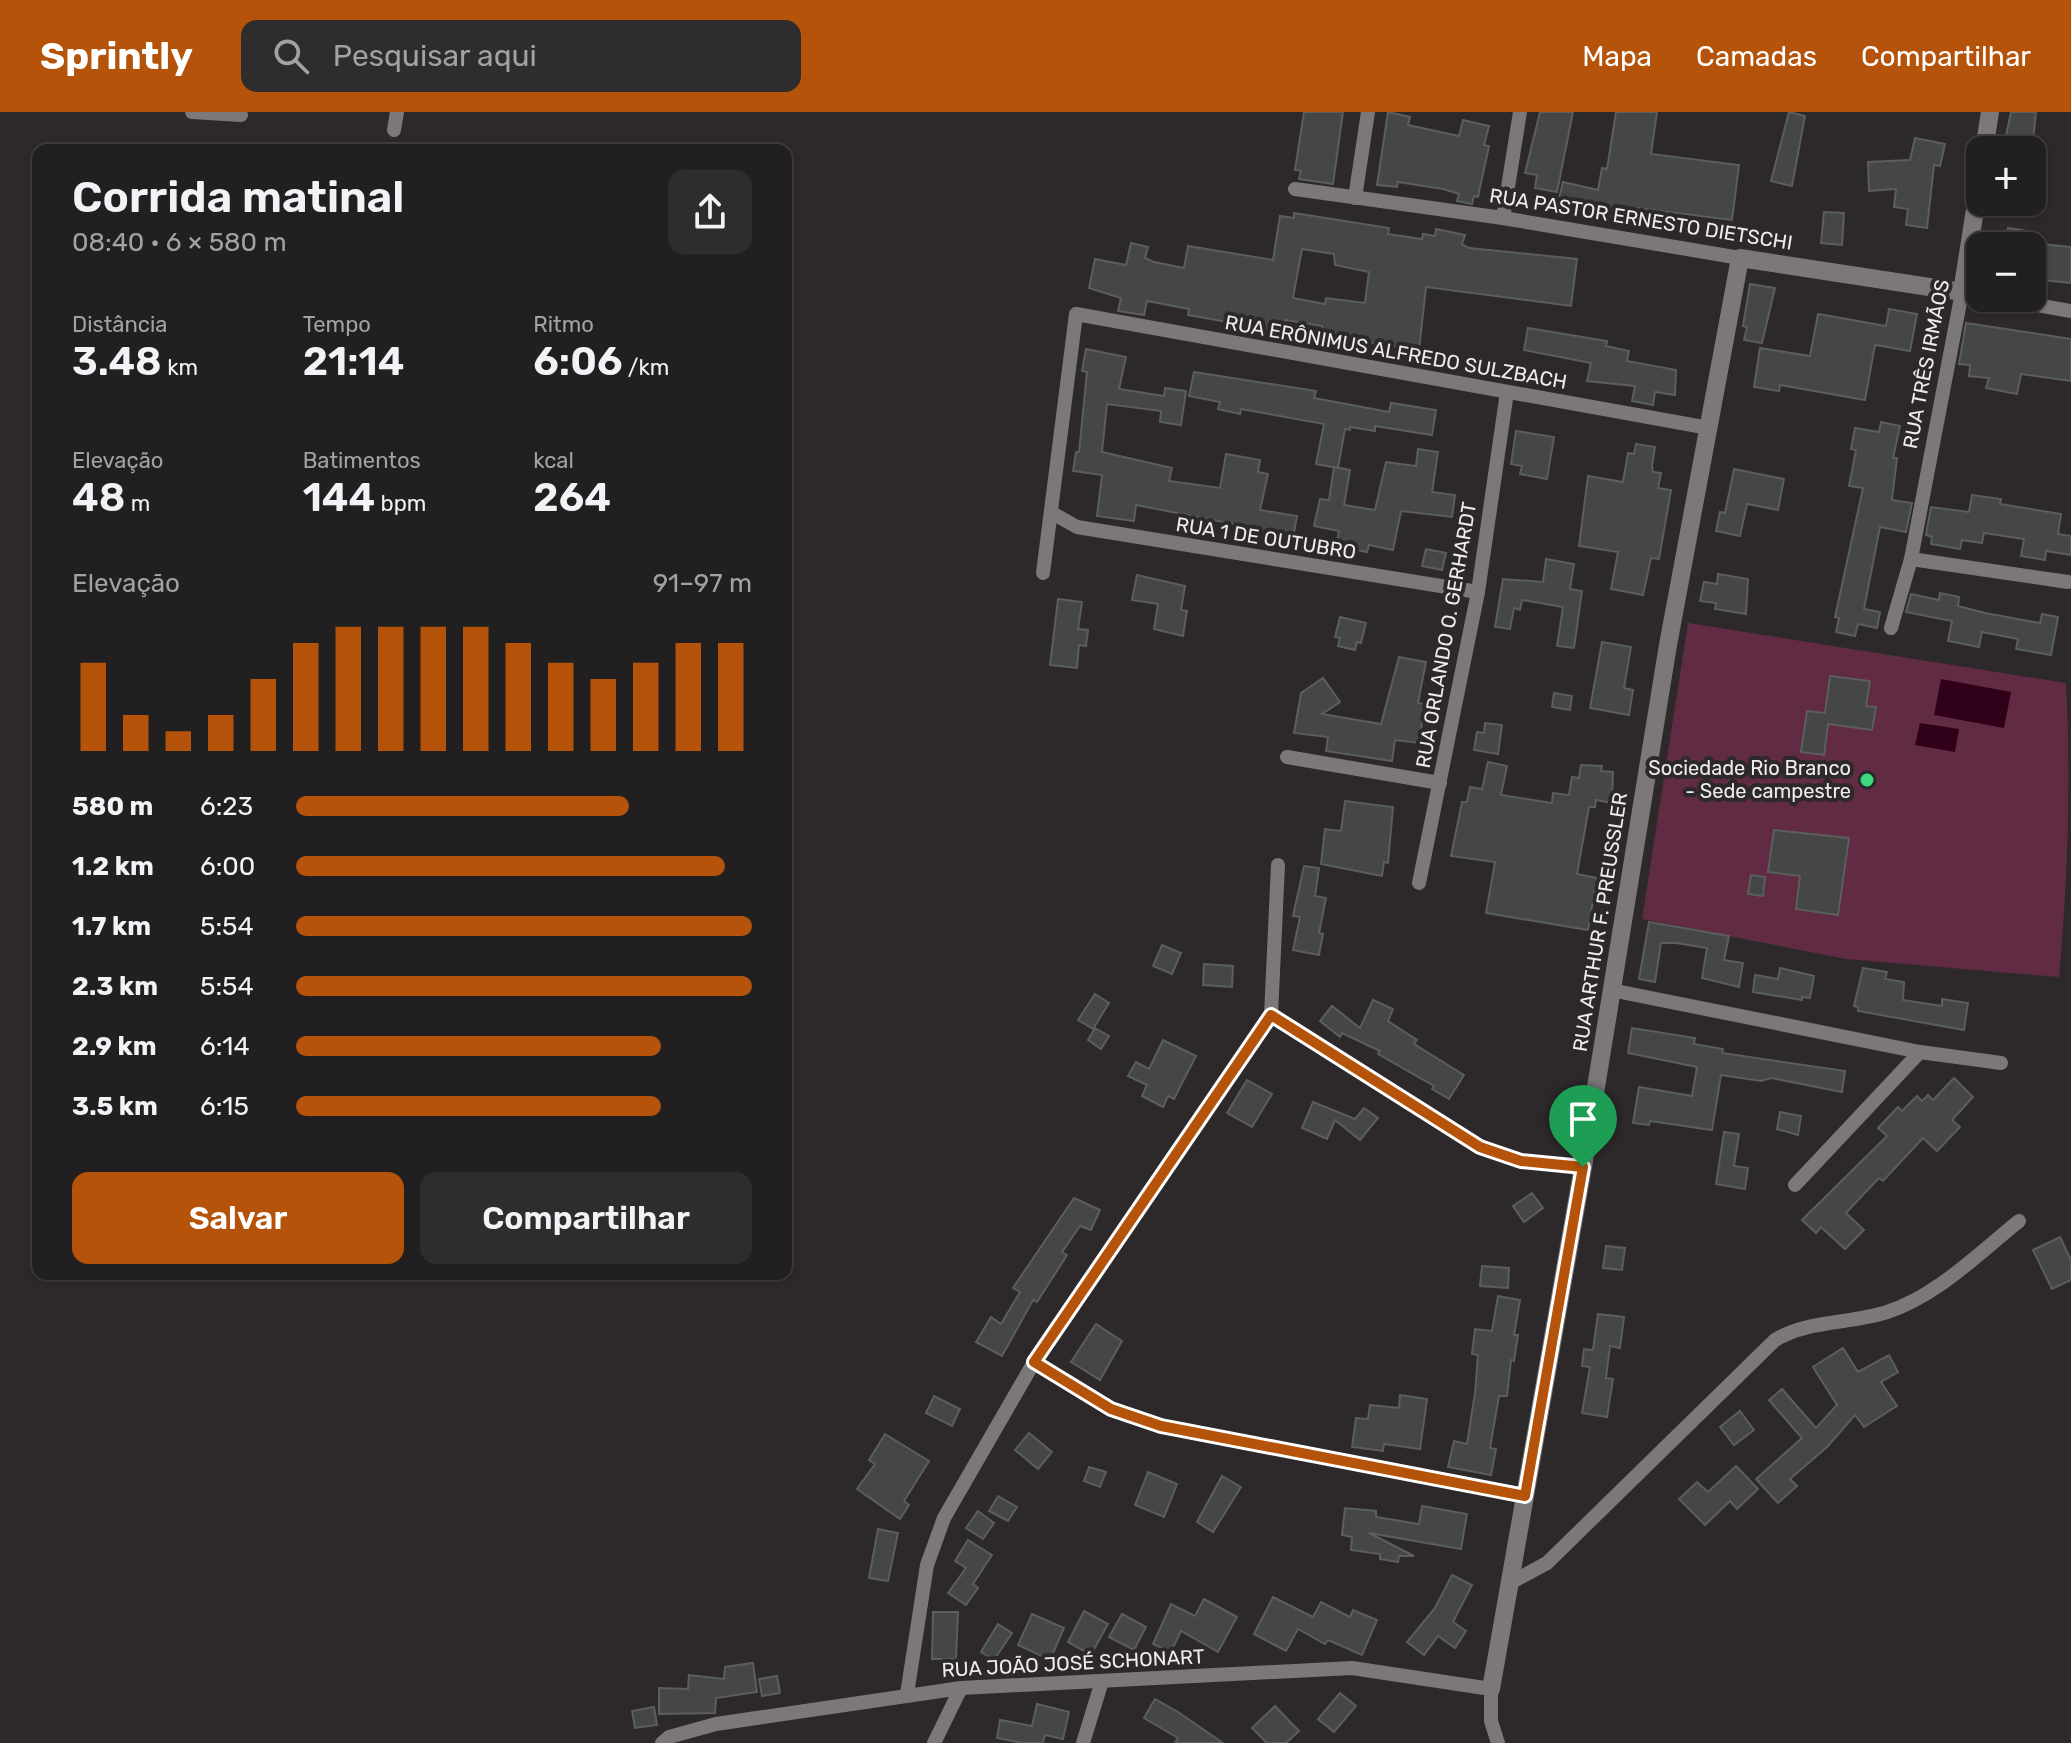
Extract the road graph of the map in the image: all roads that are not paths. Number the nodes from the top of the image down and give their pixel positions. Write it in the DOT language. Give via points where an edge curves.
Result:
graph roads {
  1 [pos="192,112"];
  2 [pos="397,112"];
  3 [pos="1368,112"];
  4 [pos="1520,112"];
  5 [pos="1990,112"];
  6 [pos="241,115"];
  7 [pos="394,130"];
  8 [pos="1986,136"];
  9 [pos="1295,189"];
  10 [pos="1355,198"];
  11 [pos="1503,218"];
  12 [pos="1740,258"];
  13 [pos="1966,293"];
  14 [pos="2046,307"];
  15 [pos="2071,311"];
  16 [pos="1967,312"];
  17 [pos="1507,392"];
  18 [pos="1709,428"];
  19 [pos="1052,513"];
  20 [pos="1911,559"];
  21 [pos="1043,573"];
  22 [pos="2068,582"];
  23 [pos="1478,592"];
  24 [pos="1891,628"];
  25 [pos="1287,757"];
  26 [pos="1440,783"];
  27 [pos="1278,865"];
  28 [pos="1419,883"];
  29 [pos="1611,990"];
  30 [pos="1271,1015"];
  31 [pos="1920,1052"];
  32 [pos="2001,1063"];
  33 [pos="1583,1167"];
  34 [pos="1795,1185"];
  35 [pos="2019,1221"];
  36 [pos="1034,1362"];
  37 [pos="1525,1496"];
  38 [pos="1510,1583"];
  39 [pos="1102,1681"];
  40 [pos="961,1688"];
  41 [pos="1491,1689"];
  42 [pos="907,1694"];
  43 [pos="662,1743"];
  44 [pos="934,1743"];
  45 [pos="1083,1743"];
  46 [pos="1498,1743"];
  1 -- 6 [label="street"];
  2 -- 7 [label="street"];
  3 -- 10 [label="street"];
  4 -- 11 [label="street"];
  5 -- 8 [label="street"];
  9 -- 10 [label="street, RUA PASTOR ERNESTO DIETSCHI"];
  10 -- 11 [label="street, RUA PASTOR ERNESTO DIETSCHI"];
  11 -- 12 [label="street, RUA PASTOR ERNESTO DIETSCHI"];
  12 -- 13 [label="street, RUA PASTOR ERNESTO DIETSCHI"];
  12 -- 18 [label="street, RUA ARTHUR F. PREUSSLER"];
  14 -- 15 [label="street"];
  16 -- 20 [label="street, RUA TRÊS IRMÃOS"];
  17 -- 18 [label="street, RUA ERÔNIMUS ALFREDO SULZBACH"];
  17 -- 19 [label="street, RUA ERÔNIMUS ALFREDO SULZBACH" via="1076,314"];
  17 -- 23 [label="street, RUA ORLANDO O. GERHARDT"];
  18 -- 29 [label="street, RUA ARTHUR F. PREUSSLER"];
  19 -- 21 [label="street"];
  19 -- 23 [label="street, RUA 1 DE OUTUBRO" via="1077,527"];
  20 -- 22 [label="street"];
  20 -- 24 [label="street, RUA TRÊS IRMÃOS"];
  23 -- 26 [label="street, RUA ORLANDO O. GERHARDT"];
  25 -- 26 [label="street"];
  26 -- 28 [label="street, RUA ORLANDO O. GERHARDT"];
  27 -- 30 [label="street"];
  29 -- 31 [label="street"];
  29 -- 33 [label="street, RUA ARTHUR F. PREUSSLER"];
  30 -- 33 [label="street" via="1480,1147 1521,1161"];
  30 -- 36 [label="street"];
  31 -- 32 [label="street"];
  31 -- 34 [label="street"];
  33 -- 37 [label="street, RUA ARTHUR F. PREUSSLER"];
  35 -- 38 [label="street" via="1928,1292 1903,1305 1847,1322 1794,1328 1775,1340 1547,1563"];
  36 -- 37 [label="street" via="1111,1409 1161,1426"];
  36 -- 42 [label="street" via="944,1518 927,1565"];
  37 -- 38 [label="street, RUA ARTHUR F. PREUSSLER"];
  38 -- 41 [label="street, RUA ARTHUR F. PREUSSLER"];
  39 -- 40 [label="street, RUA JOÃO JOSÉ SCHONART"];
  39 -- 41 [label="street, RUA JOÃO JOSÉ SCHONART" via="1352,1668"];
  39 -- 45 [label="street"];
  40 -- 42 [label="street, RUA JOÃO JOSÉ SCHONART"];
  40 -- 44 [label="street"];
  41 -- 46 [label="street" via="1491,1721"];
  42 -- 43 [label="street, RUA JOÃO JOSÉ SCHONART" via="716,1724"];
}
